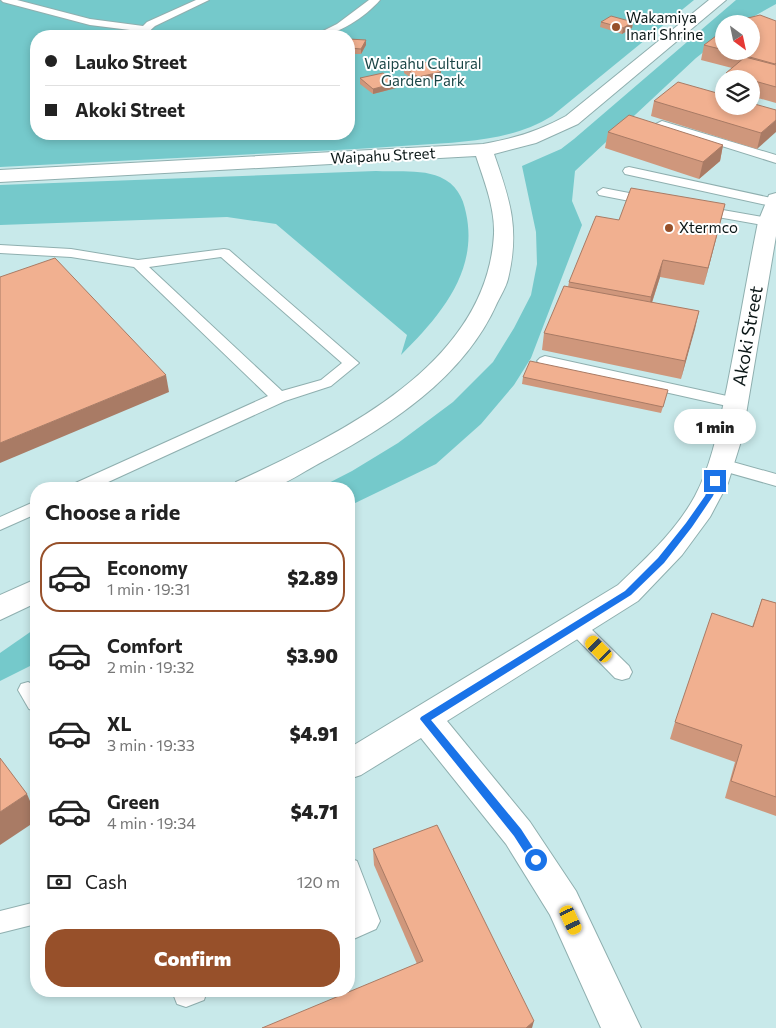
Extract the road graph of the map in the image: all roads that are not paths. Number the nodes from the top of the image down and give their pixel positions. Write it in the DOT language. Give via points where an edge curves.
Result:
graph roads {
  1 [pos="6,0"];
  2 [pos="204,0"];
  3 [pos="375,0"];
  4 [pos="718,0"];
  5 [pos="127,30"];
  6 [pos="145,30"];
  7 [pos="332,30"];
  8 [pos="662,124"];
  9 [pos="483,150"];
  10 [pos="776,160"];
  11 [pos="629,171"];
  12 [pos="0,176"];
  13 [pos="603,192"];
  14 [pos="662,203"];
  15 [pos="691,208"];
  16 [pos="773,208"];
  17 [pos="0,249"];
  18 [pos="138,264"];
  19 [pos="765,304"];
  20 [pos="545,361"];
  21 [pos="279,397"];
  22 [pos="736,403"];
  23 [pos="722,465"];
  24 [pos="776,480"];
  25 [pos="92,482"];
  26 [pos="260,482"];
  27 [pos="30,510"];
  28 [pos="0,524"];
  29 [pos="30,593"];
  30 [pos="0,610"];
  31 [pos="576,626"];
  32 [pos="622,672"];
  33 [pos="425,719"];
  34 [pos="355,760"];
  35 [pos="355,885"];
  36 [pos="30,914"];
  37 [pos="0,922"];
  38 [pos="355,926"];
  39 [pos="620,1028"];
  1 -- 5 [label="lane"];
  2 -- 6 [label="lane" via="161,19"];
  3 -- 7 [label="lane"];
  4 -- 9 [label="street, Waipahu Street" via="572,120 534,139"];
  8 -- 10 [label="lane"];
  9 -- 12 [label="street, Waipahu Street"];
  9 -- 26 [label="street" via="498,194 504,234 503,258 495,289 479,321 446,361 414,392 371,424"];
  11 -- 16 [label="lane"];
  13 -- 14 [label="lane"];
  15 -- 16 [label="lane"];
  16 -- 19 [label="street, Akoki Street"];
  17 -- 18 [label="lane" via="71,253"];
  18 -- 21 [label="lane"];
  18 -- 21 [label="lane" via="224,253 351,363 326,383"];
  19 -- 22 [label="street, Akoki Street"];
  20 -- 22 [label="lane"];
  21 -- 25 [label="lane"];
  22 -- 23 [label="street, Akoki Street"];
  23 -- 24 [label="lane"];
  23 -- 31 [label="street, Akoki Street" via="709,496 661,561 628,593"];
  27 -- 28 [label="lane"];
  29 -- 30 [label="street"];
  31 -- 32 [label="lane"];
  31 -- 33 [label="street, Akoki Street"];
  33 -- 34 [label="street, Akoki Street"];
  33 -- 39 [label="street" via="518,832 563,902"];
  35 -- 38 [label="lane" via="368,921"];
  36 -- 37 [label="lane"];
}
